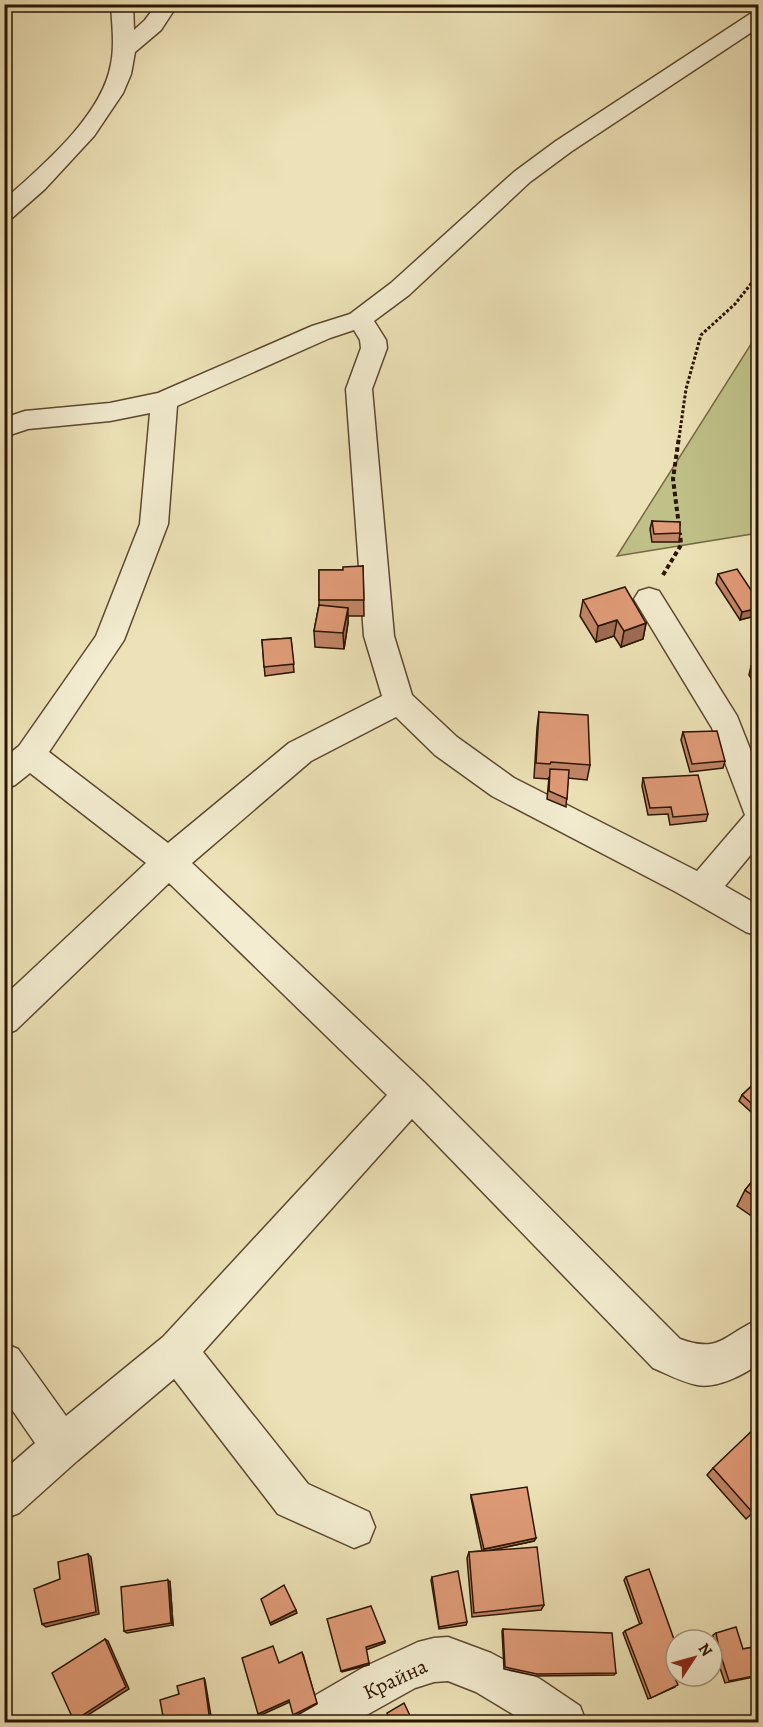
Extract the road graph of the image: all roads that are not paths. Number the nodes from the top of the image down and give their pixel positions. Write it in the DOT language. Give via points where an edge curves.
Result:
graph roads {
  1 [pos="122,4"];
  2 [pos="168,4"];
  3 [pos="759,19"];
  4 [pos="123,51"];
  5 [pos="4,213"];
  6 [pos="359,320"];
  7 [pos="164,400"];
  8 [pos="4,428"];
  9 [pos="649,599"];
  10 [pos="399,701"];
  11 [pos="17,766"];
  12 [pos="759,808"];
  13 [pos="759,823"];
  14 [pos="169,862"];
  15 [pos="702,889"];
  16 [pos="759,921"];
  17 [pos="4,1019"];
  18 [pos="411,1094"];
  19 [pos="759,1340"];
  20 [pos="177,1351"];
  21 [pos="4,1363"];
  22 [pos="62,1446"];
  23 [pos="4,1498"];
  24 [pos="354,1527"];
  25 [pos="313,1722"];
  26 [pos="564,1722"];
  1 -- 4 [label="street"];
  2 -- 4 [label="street" via="153,25"];
  3 -- 6 [label="street" via="522,177 400,289"];
  4 -- 5 [label="street" via="120,74 93,122 44,177"];
  6 -- 7 [label="street" via="321,332"];
  6 -- 10 [label="street" via="374,342 373,357 362,373 359,389 379,636"];
  7 -- 8 [label="street" via="110,412 25,420"];
  7 -- 11 [label="street" via="154,524 109,640"];
  9 -- 12 [label="street" via="726,725"];
  10 -- 14 [label="street" via="300,752"];
  10 -- 15 [label="street" via="446,746 503,787"];
  11 -- 14 [label="street"];
  13 -- 15 [label="street"];
  14 -- 17 [label="street"];
  14 -- 18 [label="street"];
  15 -- 16 [label="street"];
  18 -- 19 [label="street" via="667,1354 699,1366 731,1360"];
  18 -- 20 [label="street"];
  20 -- 22 [label="street"];
  20 -- 24 [label="street" via="293,1499"];
  21 -- 22 [label="street"];
  22 -- 23 [label="street"];
  25 -- 26 [label="street, Крайна" via="423,1662 447,1659 477,1669"];
}
